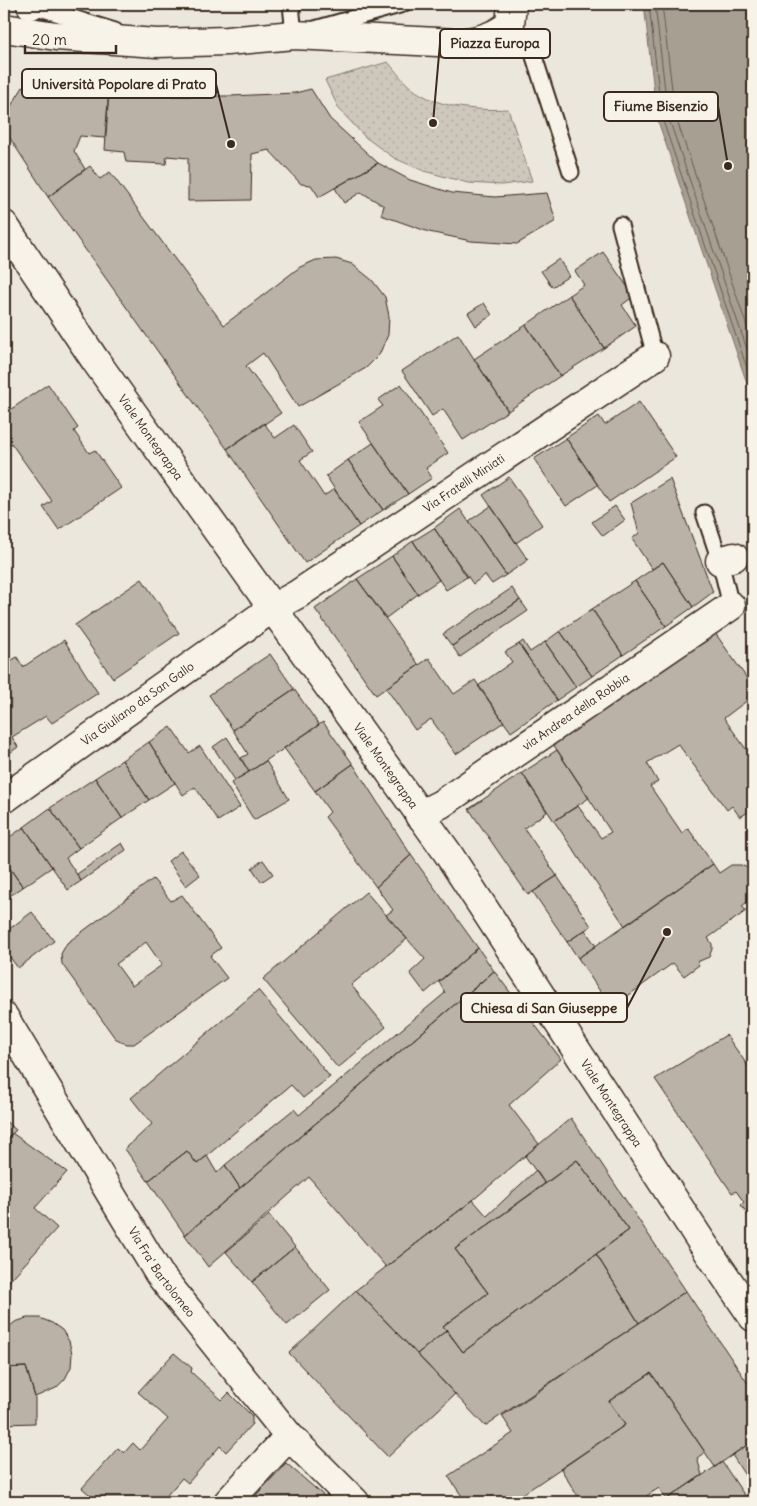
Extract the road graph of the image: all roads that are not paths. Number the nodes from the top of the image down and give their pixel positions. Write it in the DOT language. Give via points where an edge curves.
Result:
graph roads {
  1 [pos="30,4"];
  2 [pos="291,4"];
  3 [pos="403,4"];
  4 [pos="530,4"];
  5 [pos="517,23"];
  6 [pos="8,31"];
  7 [pos="294,35"];
  8 [pos="157,43"];
  9 [pos="571,172"];
  10 [pos="4,225"];
  11 [pos="620,225"];
  12 [pos="655,356"];
  13 [pos="704,513"];
  14 [pos="731,606"];
  15 [pos="272,609"];
  16 [pos="4,799"];
  17 [pos="419,815"];
  18 [pos="4,1017"];
  19 [pos="753,1317"];
  20 [pos="290,1436"];
  21 [pos="228,1502"];
  22 [pos="355,1502"];
  1 -- 8 [label="lane"];
  2 -- 7 [label="lane"];
  3 -- 7 [label="lane"];
  4 -- 5 [label="street"];
  5 -- 7 [label="street" via="478,41 458,43"];
  5 -- 9 [label="lane"];
  6 -- 8 [label="street"];
  7 -- 8 [label="street"];
  10 -- 15 [label="street, Viale Montegrappa" via="95,360"];
  11 -- 12 [label="lane"];
  12 -- 15 [label="street, Via Fratelli Miniati"];
  13 -- 14 [label="lane" via="727,559"];
  14 -- 17 [label="street, via Andrea della Robbia" via="441,804"];
  15 -- 16 [label="street, Via Giuliano da San Gallo"];
  15 -- 17 [label="street, Viale Montegrappa"];
  17 -- 19 [label="street, Viale Montegrappa" via="447,852"];
  18 -- 20 [label="street, Via Fra' Bartolomeo" via="159,1274"];
  20 -- 21 [label="street"];
  20 -- 22 [label="street, Via Fra' Bartolomeo"];
}
